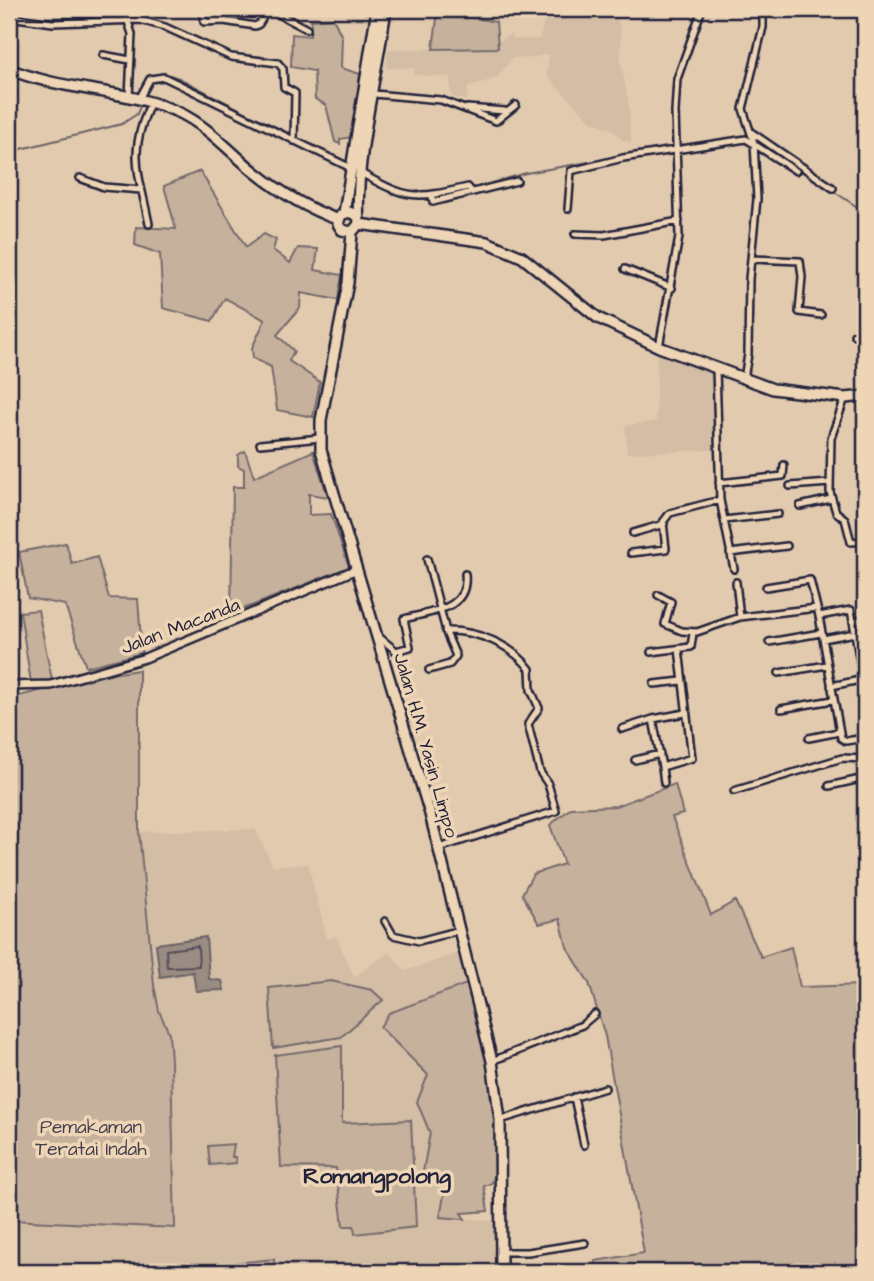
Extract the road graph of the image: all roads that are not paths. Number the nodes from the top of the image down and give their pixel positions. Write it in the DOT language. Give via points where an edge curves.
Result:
graph roads {
  1 [pos="124,9"];
  2 [pos="230,9"];
  3 [pos="269,9"];
  4 [pos="365,9"];
  5 [pos="380,9"];
  6 [pos="702,9"];
  7 [pos="763,9"];
  8 [pos="9,17"];
  9 [pos="129,19"];
  10 [pos="307,29"];
  11 [pos="103,55"];
  12 [pos="130,60"];
  13 [pos="9,69"];
  14 [pos="372,88"];
  15 [pos="141,99"];
  16 [pos="516,105"];
  17 [pos="464,108"];
  18 [pos="505,111"];
  19 [pos="753,138"];
  20 [pos="293,141"];
  21 [pos="676,148"];
  22 [pos="357,171"];
  23 [pos="796,171"];
  24 [pos="80,178"];
  25 [pos="517,181"];
  26 [pos="833,188"];
  27 [pos="141,190"];
  28 [pos="568,209"];
  29 [pos="341,217"];
  30 [pos="358,219"];
  31 [pos="679,221"];
  32 [pos="149,224"];
  33 [pos="352,232"];
  34 [pos="575,234"];
  35 [pos="751,259"];
  36 [pos="625,269"];
  37 [pos="672,288"];
  38 [pos="821,315"];
  39 [pos="865,334"];
  40 [pos="854,335"];
  41 [pos="9,340"];
  42 [pos="659,347"];
  43 [pos="9,369"];
  44 [pos="716,369"];
  45 [pos="744,379"];
  46 [pos="865,396"];
  47 [pos="845,398"];
  48 [pos="320,438"];
  49 [pos="260,444"];
  50 [pos="784,465"];
  51 [pos="9,482"];
  52 [pos="719,483"];
  53 [pos="830,483"];
  54 [pos="790,486"];
  55 [pos="9,489"];
  56 [pos="831,499"];
  57 [pos="720,500"];
  58 [pos="800,506"];
  59 [pos="778,514"];
  60 [pos="724,520"];
  61 [pos="664,524"];
  62 [pos="633,533"];
  63 [pos="865,541"];
  64 [pos="788,546"];
  65 [pos="631,553"];
  66 [pos="730,553"];
  67 [pos="427,559"];
  68 [pos="357,569"];
  69 [pos="733,569"];
  70 [pos="465,574"];
  71 [pos="736,582"];
  72 [pos="766,587"];
  73 [pos="658,595"];
  74 [pos="817,608"];
  75 [pos="440,610"];
  76 [pos="819,616"];
  77 [pos="740,617"];
  78 [pos="865,619"];
  79 [pos="853,621"];
  80 [pos="445,631"];
  81 [pos="693,633"];
  82 [pos="855,633"];
  83 [pos="377,635"];
  84 [pos="822,636"];
  85 [pos="769,642"];
  86 [pos="679,649"];
  87 [pos="651,652"];
  88 [pos="827,666"];
  89 [pos="429,670"];
  90 [pos="779,673"];
  91 [pos="864,679"];
  92 [pos="682,681"];
  93 [pos="654,684"];
  94 [pos="9,686"];
  95 [pos="831,686"];
  96 [pos="865,693"];
  97 [pos="833,700"];
  98 [pos="781,709"];
  99 [pos="685,713"];
  100 [pos="653,719"];
  101 [pos="622,729"];
  102 [pos="839,732"];
  103 [pos="809,738"];
  104 [pos="865,738"];
  105 [pos="660,754"];
  106 [pos="635,760"];
  107 [pos="865,760"];
  108 [pos="662,767"];
  109 [pos="865,778"];
  110 [pos="664,783"];
  111 [pos="829,786"];
  112 [pos="734,791"];
  113 [pos="439,848"];
  114 [pos="385,921"];
  115 [pos="460,930"];
  116 [pos="595,1014"];
  117 [pos="492,1061"];
  118 [pos="605,1088"];
  119 [pos="574,1097"];
  120 [pos="500,1120"];
  121 [pos="584,1145"];
  122 [pos="585,1243"];
  123 [pos="502,1252"];
  124 [pos="501,1272"];
  1 -- 9 [label="street"];
  2 -- 3 [label="street" via="221,21 257,25"];
  3 -- 10 [label="street"];
  4 -- 5 [label="street"];
  5 -- 14 [label="main road"];
  6 -- 21 [label="street" via="678,72"];
  7 -- 19 [label="street" via="763,27 743,109"];
  8 -- 9 [label="street" via="53,23"];
  9 -- 12 [label="street"];
  9 -- 20 [label="street" via="164,27 231,57 280,64 284,87 295,93"];
  11 -- 12 [label="street"];
  12 -- 15 [label="street"];
  13 -- 15 [label="main road" via="43,81"];
  14 -- 17 [label="street"];
  14 -- 22 [label="main road"];
  15 -- 20 [label="street" via="150,79 164,77"];
  15 -- 27 [label="street" via="135,167"];
  15 -- 29 [label="main road" via="197,122 268,182 302,204"];
  16 -- 18 [label="street"];
  17 -- 18 [label="street"];
  17 -- 18 [label="street" via="496,121"];
  19 -- 21 [label="street"];
  19 -- 23 [label="street"];
  19 -- 26 [label="street"];
  19 -- 35 [label="street" via="757,210"];
  20 -- 22 [label="street"];
  21 -- 28 [label="street" via="571,171"];
  21 -- 31 [label="street"];
  22 -- 25 [label="street" via="404,195 432,198"];
  22 -- 29 [label="main road"];
  22 -- 30 [label="main road"];
  24 -- 27 [label="street" via="104,187"];
  27 -- 32 [label="street"];
  29 -- 30 [label="main road"];
  29 -- 33 [label="main road" via="342,230"];
  30 -- 33 [label="main road"];
  30 -- 42 [label="main road" via="476,240 512,252 598,318"];
  31 -- 34 [label="street" via="604,235"];
  31 -- 37 [label="street"];
  33 -- 48 [label="main road, Jalan H.M. Yasin Limpo" via="348,283"];
  35 -- 38 [label="street" via="800,261 799,312"];
  35 -- 45 [label="street"];
  36 -- 37 [label="street"];
  37 -- 42 [label="street"];
  39 -- 40 [label="street"];
  41 -- 43 [label="street"];
  42 -- 44 [label="main road"];
  44 -- 45 [label="main road"];
  44 -- 52 [label="street"];
  45 -- 47 [label="main road" via="788,392"];
  46 -- 47 [label="main road"];
  47 -- 53 [label="street" via="831,439"];
  48 -- 49 [label="street"];
  48 -- 68 [label="main road, Jalan H.M. Yasin Limpo"];
  50 -- 52 [label="street" via="783,476"];
  51 -- 55 [label="street"];
  52 -- 57 [label="street"];
  53 -- 54 [label="street"];
  53 -- 56 [label="street"];
  56 -- 58 [label="street"];
  56 -- 63 [label="street" via="845,519 851,542"];
  57 -- 60 [label="street"];
  57 -- 61 [label="street" via="670,513"];
  59 -- 60 [label="street"];
  60 -- 66 [label="street"];
  61 -- 62 [label="street"];
  61 -- 65 [label="street" via="666,549"];
  64 -- 66 [label="street"];
  66 -- 69 [label="street"];
  67 -- 75 [label="street"];
  68 -- 83 [label="main road, Jalan H.M. Yasin Limpo"];
  68 -- 94 [label="street, Jalan Macanda" via="145,658 51,685"];
  70 -- 75 [label="street" via="466,592"];
  71 -- 77 [label="street"];
  72 -- 74 [label="street" via="810,580"];
  73 -- 81 [label="street" via="671,600 666,625"];
  74 -- 76 [label="street"];
  74 -- 77 [label="street"];
  75 -- 80 [label="street"];
  75 -- 83 [label="street" via="404,620 410,647 396,651"];
  76 -- 79 [label="street" via="851,610"];
  76 -- 84 [label="street"];
  77 -- 81 [label="street"];
  78 -- 79 [label="street"];
  79 -- 82 [label="street"];
  80 -- 89 [label="street" via="455,658 444,667"];
  80 -- 113 [label="street" via="467,631 509,648 530,669 531,690 539,708 528,724 556,811"];
  81 -- 86 [label="street" via="692,646"];
  82 -- 84 [label="street"];
  82 -- 91 [label="street"];
  83 -- 113 [label="main road, Jalan H.M. Yasin Limpo"];
  84 -- 85 [label="street"];
  84 -- 88 [label="street"];
  86 -- 87 [label="street"];
  86 -- 92 [label="street"];
  88 -- 90 [label="street"];
  88 -- 95 [label="street"];
  91 -- 95 [label="street"];
  91 -- 96 [label="street"];
  92 -- 93 [label="street"];
  92 -- 99 [label="street"];
  95 -- 97 [label="street"];
  97 -- 98 [label="street"];
  97 -- 102 [label="street"];
  99 -- 100 [label="street"];
  99 -- 108 [label="street" via="692,759"];
  100 -- 101 [label="street"];
  100 -- 105 [label="street"];
  102 -- 103 [label="street"];
  102 -- 104 [label="street" via="844,741"];
  105 -- 106 [label="street"];
  105 -- 108 [label="street"];
  107 -- 112 [label="street" via="842,758"];
  108 -- 110 [label="street"];
  109 -- 111 [label="street"];
  113 -- 115 [label="main road, Jalan H.M. Yasin Limpo"];
  114 -- 115 [label="street" via="393,935 419,941"];
  115 -- 117 [label="main road, Jalan H.M. Yasin Limpo"];
  116 -- 117 [label="street" via="582,1025"];
  117 -- 120 [label="main road, Jalan H.M. Yasin Limpo"];
  118 -- 119 [label="street"];
  119 -- 120 [label="street"];
  119 -- 121 [label="street"];
  120 -- 123 [label="main road, Jalan H.M. Yasin Limpo"];
  122 -- 123 [label="street"];
  123 -- 124 [label="main road, Jalan H.M. Yasin Limpo"];
}
